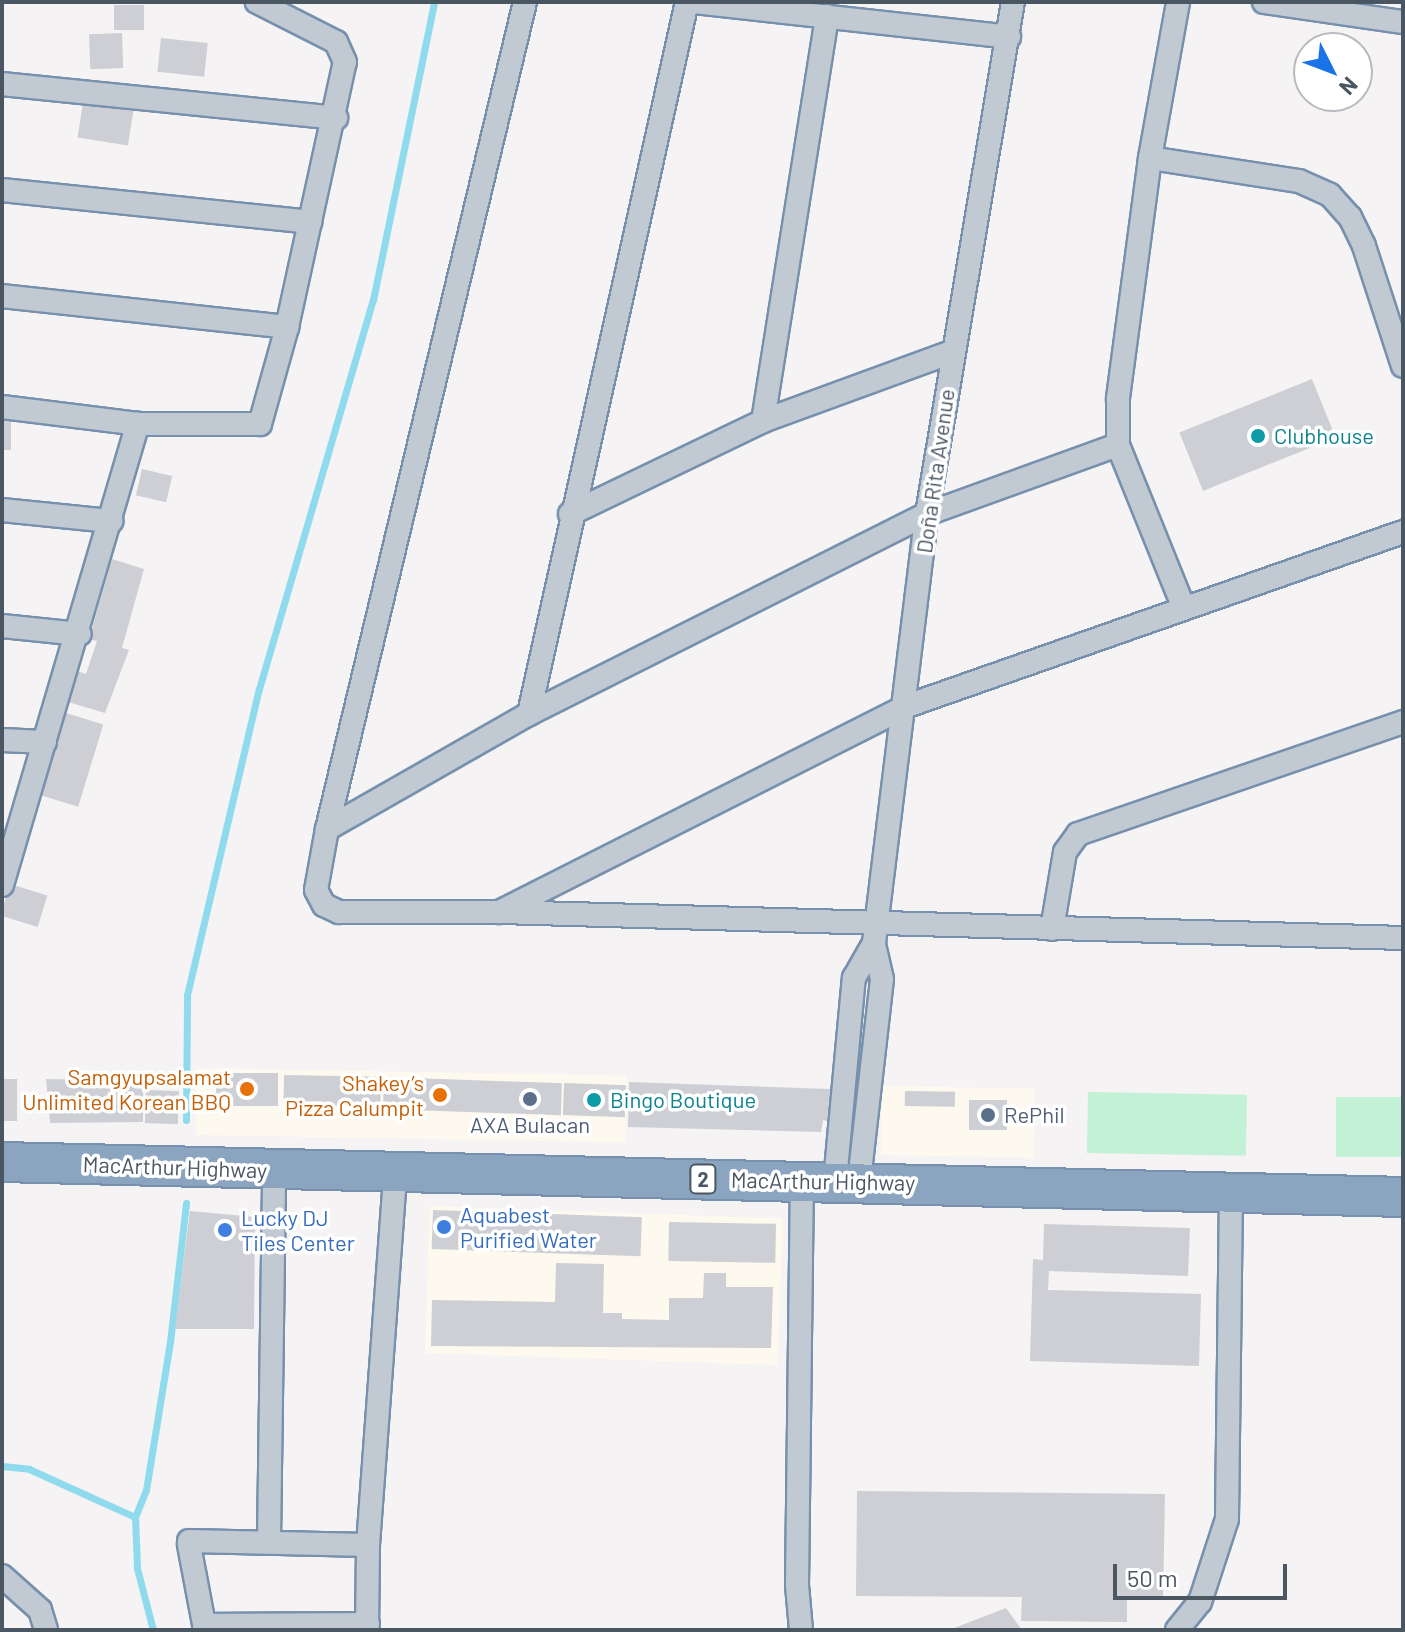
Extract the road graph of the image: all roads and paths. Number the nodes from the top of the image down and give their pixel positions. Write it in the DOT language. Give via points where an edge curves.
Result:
graph roads {
  1 [pos="257,2"];
  2 [pos="525,2"];
  3 [pos="687,2"];
  4 [pos="694,2"];
  5 [pos="1013,2"];
  6 [pos="1178,2"];
  7 [pos="1264,2"];
  8 [pos="827,16"];
  9 [pos="1403,22"];
  10 [pos="1009,37"];
  11 [pos="2,84"];
  12 [pos="336,118"];
  13 [pos="1150,158"];
  14 [pos="2,190"];
  15 [pos="310,222"];
  16 [pos="2,296"];
  17 [pos="287,327"];
  18 [pos="1399,343"];
  19 [pos="952,352"];
  20 [pos="1403,366"];
  21 [pos="2,407"];
  22 [pos="763,421"];
  23 [pos="138,424"];
  24 [pos="1118,445"];
  25 [pos="2,510"];
  26 [pos="570,514"];
  27 [pos="927,514"];
  28 [pos="111,521"];
  29 [pos="1403,532"];
  30 [pos="1184,608"];
  31 [pos="2,626"];
  32 [pos="80,634"];
  33 [pos="904,707"];
  34 [pos="529,714"];
  35 [pos="1403,722"];
  36 [pos="2,740"];
  37 [pos="45,742"];
  38 [pos="327,829"];
  39 [pos="2,885"];
  40 [pos="499,912"];
  41 [pos="1052,929"];
  42 [pos="875,934"];
  43 [pos="1403,938"];
  44 [pos="2,1162"];
  45 [pos="274,1170"];
  46 [pos="395,1173"];
  47 [pos="832,1181"];
  48 [pos="1231,1194"];
  49 [pos="1403,1197"];
  50 [pos="269,1541"];
  51 [pos="368,1545"];
  52 [pos="2,1576"];
  53 [pos="204,1627"];
  54 [pos="367,1627"];
  55 [pos="46,1630"];
  56 [pos="801,1630"];
  57 [pos="1177,1630"];
  1 -- 12 [label="street" via="336,42 345,62"];
  2 -- 38 [label="street"];
  3 -- 26 [label="street"];
  4 -- 8 [label="street"];
  5 -- 10 [label="street, Doña Rita Avenue"];
  6 -- 13 [label="street"];
  7 -- 9 [label="street"];
  8 -- 10 [label="street"];
  8 -- 22 [label="street"];
  10 -- 19 [label="street, Doña Rita Avenue"];
  11 -- 12 [label="street"];
  12 -- 15 [label="street"];
  13 -- 18 [label="street" via="1299,181 1330,195 1350,217 1364,246"];
  13 -- 24 [label="street" via="1118,398"];
  14 -- 15 [label="street"];
  15 -- 17 [label="street"];
  16 -- 17 [label="street"];
  17 -- 23 [label="street" via="260,424"];
  18 -- 20 [label="street"];
  19 -- 22 [label="street"];
  19 -- 27 [label="street, Doña Rita Avenue"];
  21 -- 23 [label="street"];
  22 -- 26 [label="street"];
  23 -- 28 [label="street"];
  24 -- 27 [label="street"];
  24 -- 30 [label="street"];
  25 -- 28 [label="street"];
  26 -- 34 [label="street"];
  27 -- 33 [label="street, Doña Rita Avenue"];
  27 -- 34 [label="street"];
  28 -- 32 [label="street"];
  29 -- 30 [label="street"];
  30 -- 33 [label="street"];
  31 -- 32 [label="street"];
  32 -- 37 [label="street"];
  33 -- 40 [label="street"];
  33 -- 42 [label="street, Doña Rita Avenue"];
  34 -- 38 [label="street"];
  35 -- 41 [label="street" via="1078,834 1065,852"];
  36 -- 37 [label="street"];
  37 -- 39 [label="street"];
  38 -- 40 [label="street" via="316,890 324,905 339,912"];
  40 -- 42 [label="street"];
  41 -- 42 [label="street"];
  41 -- 43 [label="street"];
  42 -- 47 [label="street, Doña Rita Avenue" via="854,978"];
  44 -- 45 [label="highway, MacArthur Highway / 2"];
  45 -- 46 [label="highway, MacArthur Highway / 2"];
  45 -- 50 [label="street"];
  46 -- 47 [label="highway, MacArthur Highway / 2"];
  46 -- 51 [label="street"];
  47 -- 48 [label="highway, MacArthur Highway / 2"];
  47 -- 56 [label="street, Doña Rita Avenue" via="797,1540"];
  48 -- 49 [label="highway, MacArthur Highway / 2"];
  48 -- 57 [label="street" via="1227,1519 1200,1602"];
  50 -- 51 [label="street"];
  50 -- 53 [label="street" via="189,1543"];
  51 -- 54 [label="street"];
  52 -- 55 [label="street" via="40,1610"];
  53 -- 54 [label="street"];
}
